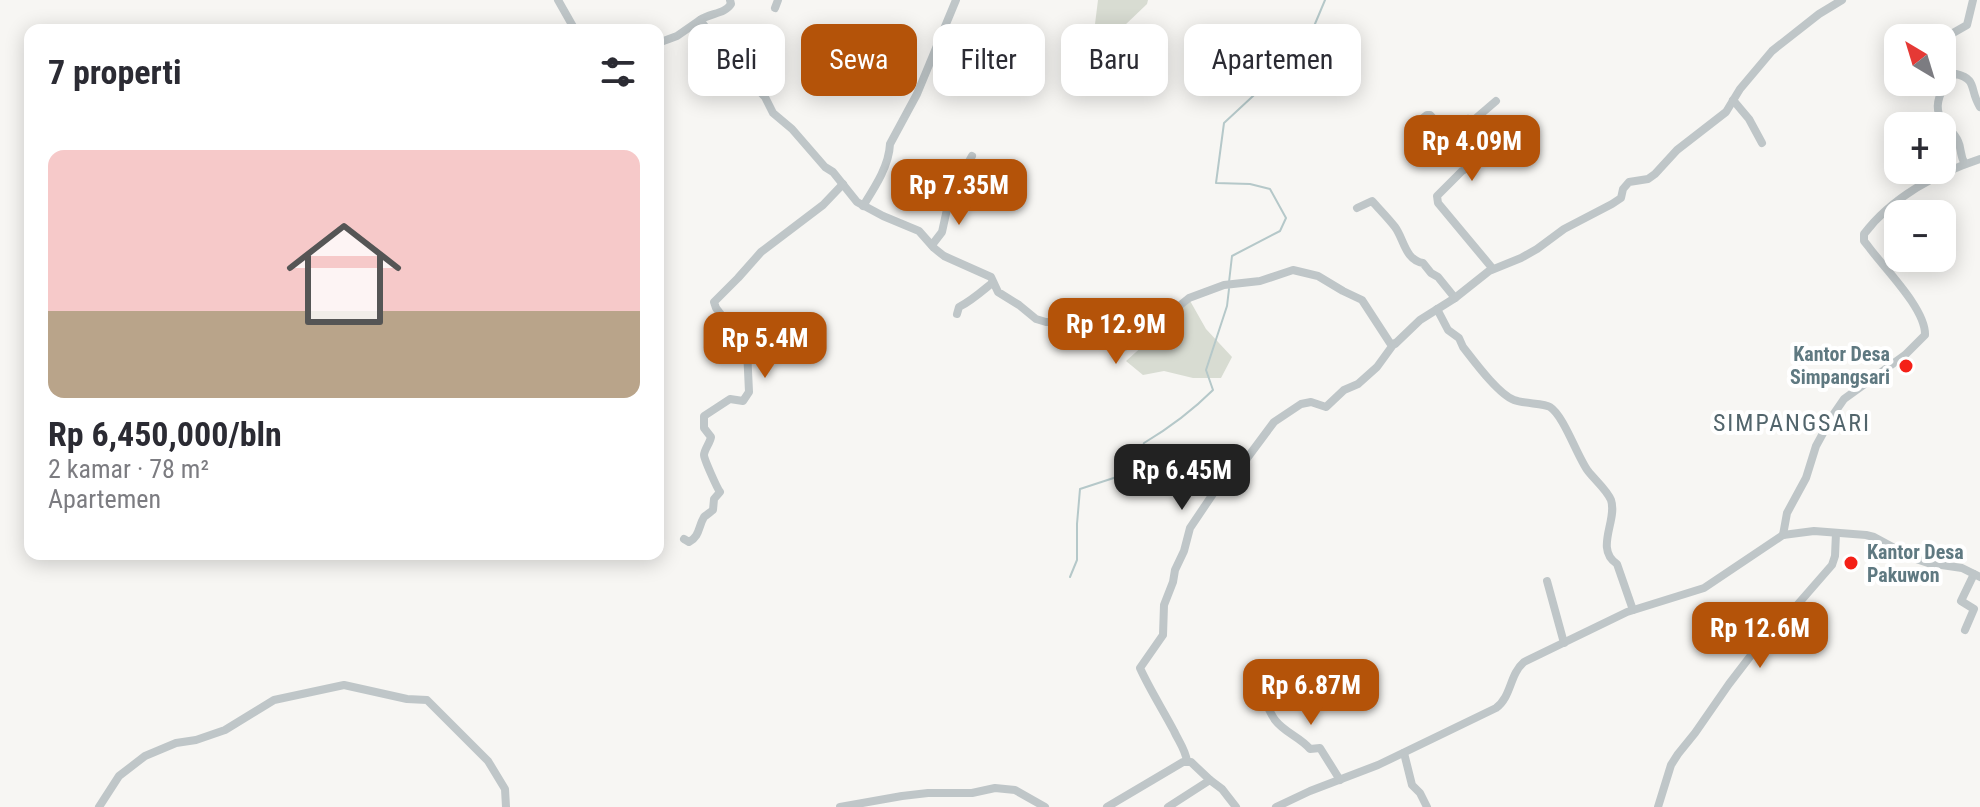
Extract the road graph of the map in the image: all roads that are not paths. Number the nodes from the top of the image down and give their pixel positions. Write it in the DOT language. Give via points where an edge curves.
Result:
graph roads {
  1 [pos="558,0"];
  2 [pos="730,0"];
  3 [pos="956,0"];
  4 [pos="1842,0"];
  5 [pos="1973,0"];
  6 [pos="700,20"];
  7 [pos="572,24"];
  8 [pos="1956,31"];
  9 [pos="664,41"];
  10 [pos="1956,74"];
  11 [pos="1940,96"];
  12 [pos="1733,100"];
  13 [pos="1980,107"];
  14 [pos="1413,126"];
  15 [pos="1762,143"];
  16 [pos="972,156"];
  17 [pos="1980,159"];
  18 [pos="1965,164"];
  19 [pos="961,176"];
  20 [pos="843,184"];
  21 [pos="983,193"];
  22 [pos="863,206"];
  23 [pos="1357,208"];
  24 [pos="932,245"];
  25 [pos="1493,269"];
  26 [pos="992,283"];
  27 [pos="1455,298"];
  28 [pos="1437,309"];
  29 [pos="957,314"];
  30 [pos="1393,345"];
  31 [pos="1836,533"];
  32 [pos="1783,535"];
  33 [pos="684,539"];
  34 [pos="1977,576"];
  35 [pos="1547,581"];
  36 [pos="1633,610"];
  37 [pos="1965,630"];
  38 [pos="1564,643"];
  39 [pos="1258,684"];
  40 [pos="1404,753"];
  41 [pos="1187,761"];
  42 [pos="1210,780"];
  43 [pos="1340,780"];
  44 [pos="99,807"];
  45 [pos="506,807"];
  46 [pos="840,807"];
  47 [pos="1045,807"];
  48 [pos="1107,807"];
  49 [pos="1168,807"];
  50 [pos="1236,807"];
  51 [pos="1276,807"];
  52 [pos="1427,807"];
  53 [pos="1658,807"];
  1 -- 7 [label="street"];
  2 -- 6 [label="street" via="725,10"];
  3 -- 22 [label="street"];
  4 -- 12 [label="street" via="1772,51"];
  5 -- 8 [label="street" via="1967,25"];
  6 -- 9 [label="street"];
  6 -- 20 [label="street" via="715,40 742,59 773,113"];
  10 -- 13 [label="street" via="1971,81"];
  11 -- 18 [label="street" via="1938,112 1958,139"];
  12 -- 15 [label="street"];
  12 -- 25 [label="street" via="1721,117 1648,179 1626,184 1612,204"];
  14 -- 25 [label="street" via="1430,115 1440,126 1457,120 1461,126 1496,101 1464,130 1482,161 1462,171 1437,196"];
  16 -- 19 [label="street"];
  17 -- 18 [label="street"];
  18 -- 32 [label="street" via="1901,198 1864,234 1864,241 1919,312 1925,335 1844,399 1816,446"];
  19 -- 21 [label="street"];
  19 -- 24 [label="street" via="942,232"];
  20 -- 22 [label="street"];
  20 -- 33 [label="street" via="761,252 714,302 747,349 749,392 743,401 730,399 704,416 711,437 704,456 720,492 694,539"];
  22 -- 24 [label="street" via="919,231"];
  23 -- 27 [label="street" via="1372,201 1399,232 1412,258"];
  24 -- 26 [label="street" via="991,277"];
  25 -- 27 [label="street"];
  26 -- 29 [label="street"];
  26 -- 30 [label="street" via="1036,319 1058,322 1119,350 1143,341 1189,298 1293,270 1318,276 1362,300"];
  27 -- 28 [label="street"];
  28 -- 30 [label="street"];
  28 -- 36 [label="street" via="1448,330 1503,394 1546,404 1556,412 1580,458 1610,498 1608,555 1617,564"];
  30 -- 41 [label="street" via="1364,379 1326,407 1301,404 1271,425 1190,528 1164,605 1163,635 1140,668"];
  31 -- 32 [label="street"];
  31 -- 34 [label="street" via="1874,537 1913,558"];
  31 -- 53 [label="street" via="1832,565 1762,641 1678,754"];
  32 -- 36 [label="street" via="1704,588"];
  34 -- 37 [label="street" via="1961,601 1974,609"];
  35 -- 38 [label="street"];
  36 -- 38 [label="street"];
  38 -- 40 [label="street" via="1517,668 1506,698 1496,708"];
  39 -- 43 [label="street" via="1276,721 1310,749 1320,748"];
  40 -- 43 [label="street"];
  40 -- 52 [label="street" via="1412,785"];
  41 -- 42 [label="street"];
  41 -- 48 [label="street"];
  42 -- 49 [label="street"];
  42 -- 50 [label="street"];
  43 -- 51 [label="street"];
  44 -- 45 [label="street" via="119,776 159,749 225,730 274,700 344,685 427,700 488,761 505,789"];
  46 -- 47 [label="street" via="995,788 1015,790"];
}
